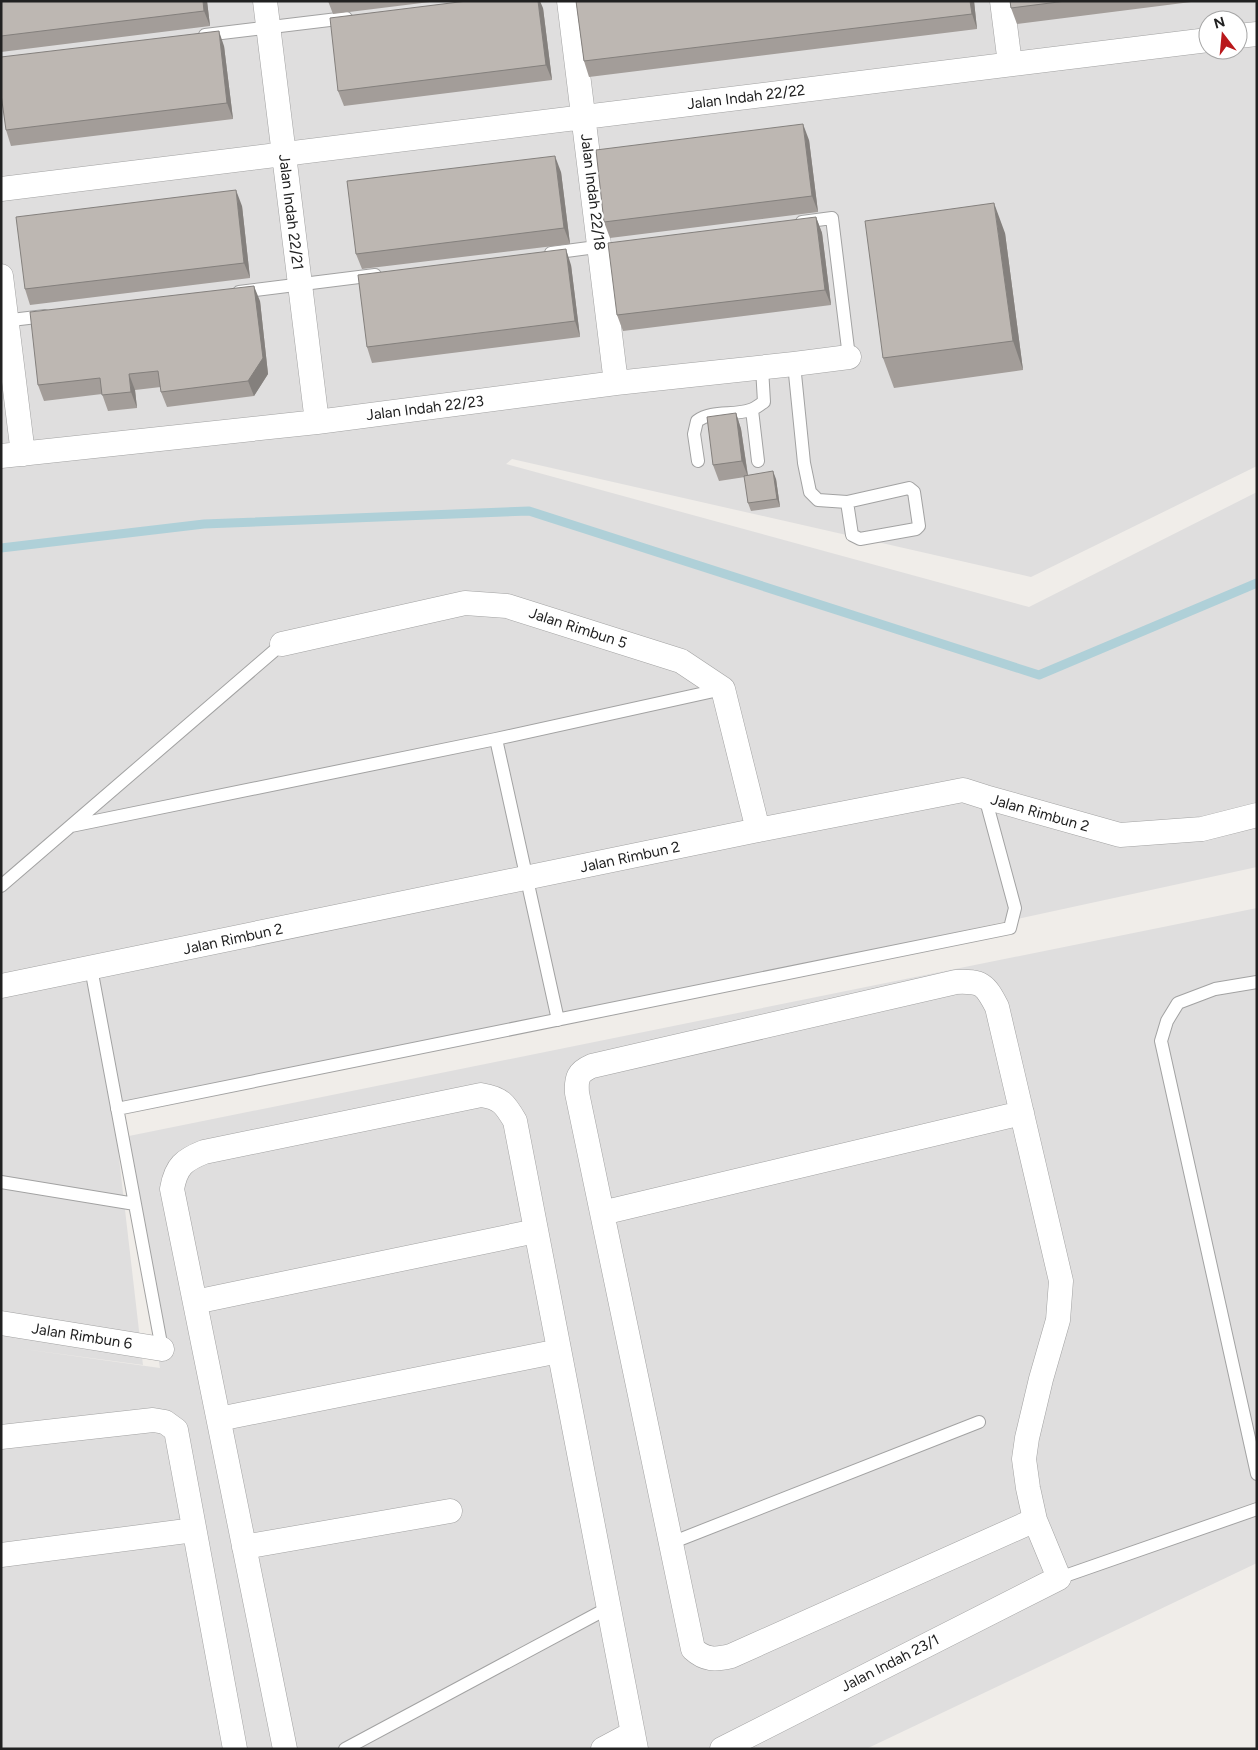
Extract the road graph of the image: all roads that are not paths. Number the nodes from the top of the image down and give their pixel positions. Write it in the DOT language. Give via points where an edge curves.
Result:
graph roads {
  1 [pos="265,1"];
  2 [pos="569,1"];
  3 [pos="1002,1"];
  4 [pos="354,17"];
  5 [pos="268,27"];
  6 [pos="189,37"];
  7 [pos="1198,41"];
  8 [pos="1010,64"];
  9 [pos="583,117"];
  10 [pos="284,154"];
  11 [pos="1,189"];
  12 [pos="793,223"];
  13 [pos="609,246"];
  14 [pos="541,254"];
  15 [pos="387,273"];
  16 [pos="1,276"];
  17 [pos="300,284"];
  18 [pos="231,292"];
  19 [pos="56,314"];
  20 [pos="4,321"];
  21 [pos="849,357"];
  22 [pos="794,364"];
  23 [pos="762,368"];
  24 [pos="616,383"];
  25 [pos="752,410"];
  26 [pos="317,422"];
  27 [pos="12,455"];
  28 [pos="698,460"];
  29 [pos="758,461"];
  30 [pos="847,502"];
  31 [pos="282,644"];
  32 [pos="723,689"];
  33 [pos="496,739"];
  34 [pos="985,797"];
  35 [pos="1257,815"];
  36 [pos="71,826"];
  37 [pos="758,830"];
  38 [pos="527,878"];
  39 [pos="1,886"];
  40 [pos="91,968"];
  41 [pos="1257,982"];
  42 [pos="1,986"];
  43 [pos="558,1020"];
  44 [pos="117,1109"];
  45 [pos="1022,1113"];
  46 [pos="1,1182"];
  47 [pos="135,1204"];
  48 [pos="602,1213"];
  49 [pos="536,1231"];
  50 [pos="195,1302"];
  51 [pos="1,1323"];
  52 [pos="162,1349"];
  53 [pos="559,1351"];
  54 [pos="219,1419"];
  55 [pos="978,1422"];
  56 [pos="1,1437"];
  57 [pos="1257,1474"];
  58 [pos="1257,1509"];
  59 [pos="450,1511"];
  60 [pos="1035,1520"];
  61 [pos="194,1530"];
  62 [pos="671,1543"];
  63 [pos="244,1547"];
  64 [pos="1,1555"];
  65 [pos="1059,1578"];
  66 [pos="608,1608"];
  67 [pos="634,1741"];
  68 [pos="234,1748"];
  69 [pos="285,1749"];
  70 [pos="345,1749"];
  71 [pos="603,1749"];
  72 [pos="722,1749"];
  1 -- 5 [label="street, Jalan Indah 22/21"];
  2 -- 9 [label="street, Jalan Indah 22/18"];
  3 -- 8 [label="street"];
  4 -- 5 [label="lane"];
  5 -- 6 [label="lane"];
  5 -- 10 [label="street, Jalan Indah 22/21"];
  7 -- 8 [label="street, Jalan Indah 22/22"];
  8 -- 9 [label="street, Jalan Indah 22/22"];
  9 -- 10 [label="street, Jalan Indah 22/22"];
  9 -- 13 [label="street, Jalan Indah 22/18"];
  10 -- 11 [label="street, Jalan Indah 22/22"];
  10 -- 17 [label="street, Jalan Indah 22/21"];
  12 -- 21 [label="lane" via="832,218"];
  13 -- 14 [label="lane"];
  13 -- 24 [label="street, Jalan Indah 22/18"];
  15 -- 17 [label="lane"];
  16 -- 20 [label="street"];
  17 -- 18 [label="lane"];
  17 -- 26 [label="street, Jalan Indah 22/21"];
  19 -- 20 [label="lane"];
  20 -- 27 [label="street"];
  21 -- 22 [label="street, Jalan Indah 22/23"];
  22 -- 23 [label="street, Jalan Indah 22/23"];
  22 -- 30 [label="lane" via="810,492 818,500"];
  23 -- 24 [label="street, Jalan Indah 22/23"];
  23 -- 25 [label="lane" via="764,402"];
  24 -- 26 [label="street, Jalan Indah 22/23"];
  25 -- 28 [label="lane" via="704,416 697,421 694,434"];
  25 -- 29 [label="lane"];
  26 -- 27 [label="street, Jalan Indah 22/23"];
  30 -- 30 [label="lane" via="852,535 860,539 916,530 919,526 914,492 909,488"];
  31 -- 32 [label="street, Jalan Rimbun 5" via="464,603 507,606 681,661"];
  31 -- 36 [label="lane"];
  32 -- 33 [label="lane"];
  32 -- 37 [label="street"];
  33 -- 36 [label="lane"];
  33 -- 38 [label="lane"];
  34 -- 35 [label="street, Jalan Rimbun 2" via="1120,835 1202,829"];
  34 -- 37 [label="street, Jalan Rimbun 2" via="964,790"];
  34 -- 43 [label="lane" via="1015,908 1010,928"];
  36 -- 39 [label="lane"];
  37 -- 38 [label="street, Jalan Rimbun 2"];
  38 -- 40 [label="street, Jalan Rimbun 2"];
  38 -- 43 [label="lane"];
  40 -- 42 [label="street, Jalan Rimbun 2"];
  40 -- 44 [label="lane"];
  41 -- 57 [label="lane" via="1215,989 1178,1003 1167,1020 1161,1041"];
  43 -- 44 [label="lane"];
  44 -- 47 [label="lane"];
  45 -- 48 [label="street"];
  45 -- 48 [label="street" via="997,1007 988,989 972,981 947,984 592,1066 584,1070 577,1080 577,1093"];
  45 -- 60 [label="street" via="1061,1281 1058,1320 1024,1459"];
  46 -- 47 [label="lane"];
  47 -- 52 [label="lane"];
  48 -- 62 [label="street"];
  49 -- 50 [label="street"];
  49 -- 50 [label="street" via="515,1121 505,1105 495,1097 481,1095 214,1150 187,1158 174,1175 172,1189"];
  49 -- 53 [label="street"];
  50 -- 54 [label="street"];
  51 -- 52 [label="street, Jalan Rimbun 6"];
  53 -- 54 [label="street"];
  53 -- 66 [label="street"];
  54 -- 63 [label="street"];
  55 -- 62 [label="lane"];
  56 -- 61 [label="street" via="153,1420 165,1422 176,1430"];
  58 -- 65 [label="lane"];
  59 -- 63 [label="street"];
  60 -- 62 [label="street" via="715,1660 701,1656 693,1649"];
  60 -- 65 [label="street"];
  61 -- 64 [label="street"];
  61 -- 68 [label="street"];
  63 -- 69 [label="street"];
  65 -- 72 [label="street, Jalan Indah 23/1"];
  66 -- 67 [label="street"];
  66 -- 70 [label="lane"];
  67 -- 71 [label="street"];
}
